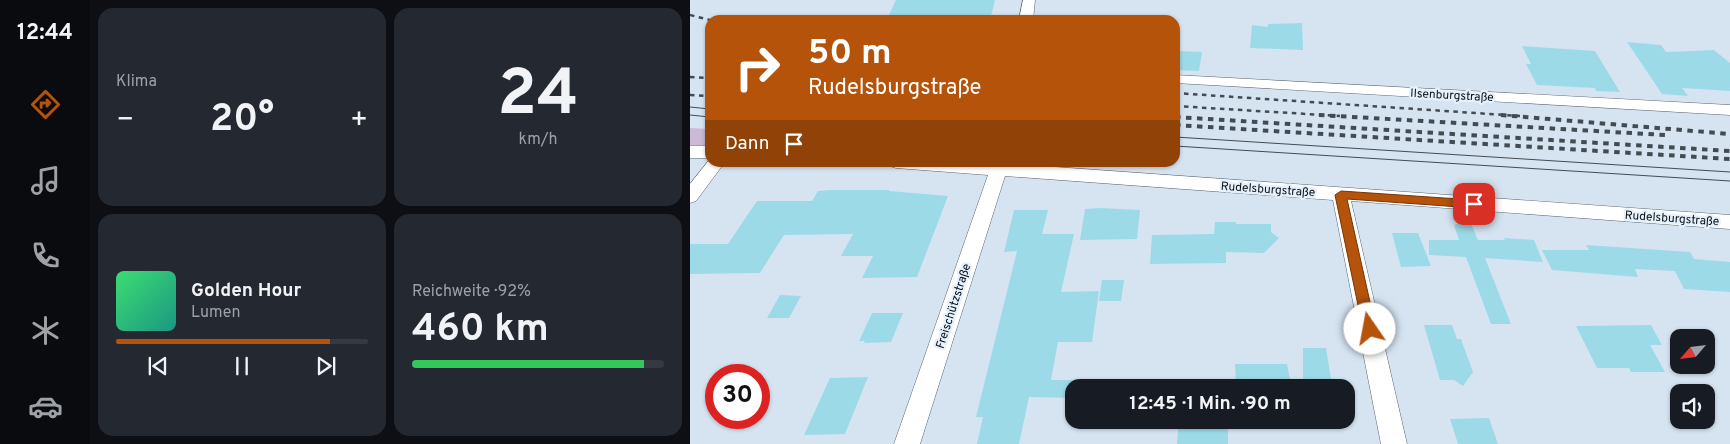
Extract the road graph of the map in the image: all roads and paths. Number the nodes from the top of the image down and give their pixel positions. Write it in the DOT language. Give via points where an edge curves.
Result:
graph roads {
  1 [pos="1029,0"];
  2 [pos="1027,15"];
  3 [pos="1180,79"];
  4 [pos="1730,110"];
  5 [pos="690,152"];
  6 [pos="705,152"];
  7 [pos="713,167"];
  8 [pos="970,167"];
  9 [pos="999,169"];
  10 [pos="1341,195"];
  11 [pos="690,196"];
  12 [pos="1730,222"];
  13 [pos="907,444"];
  14 [pos="1394,444"];
  1 -- 2 [label="street"];
  3 -- 4 [label="street, Ilsenburgstraße"];
  5 -- 6 [label="street"];
  7 -- 11 [label="street"];
  8 -- 9 [label="street, Rudelsburgstraße"];
  9 -- 10 [label="street, Rudelsburgstraße"];
  9 -- 13 [label="street, Freischützstraße"];
  10 -- 12 [label="street, Rudelsburgstraße"];
  10 -- 14 [label="street"];
}
